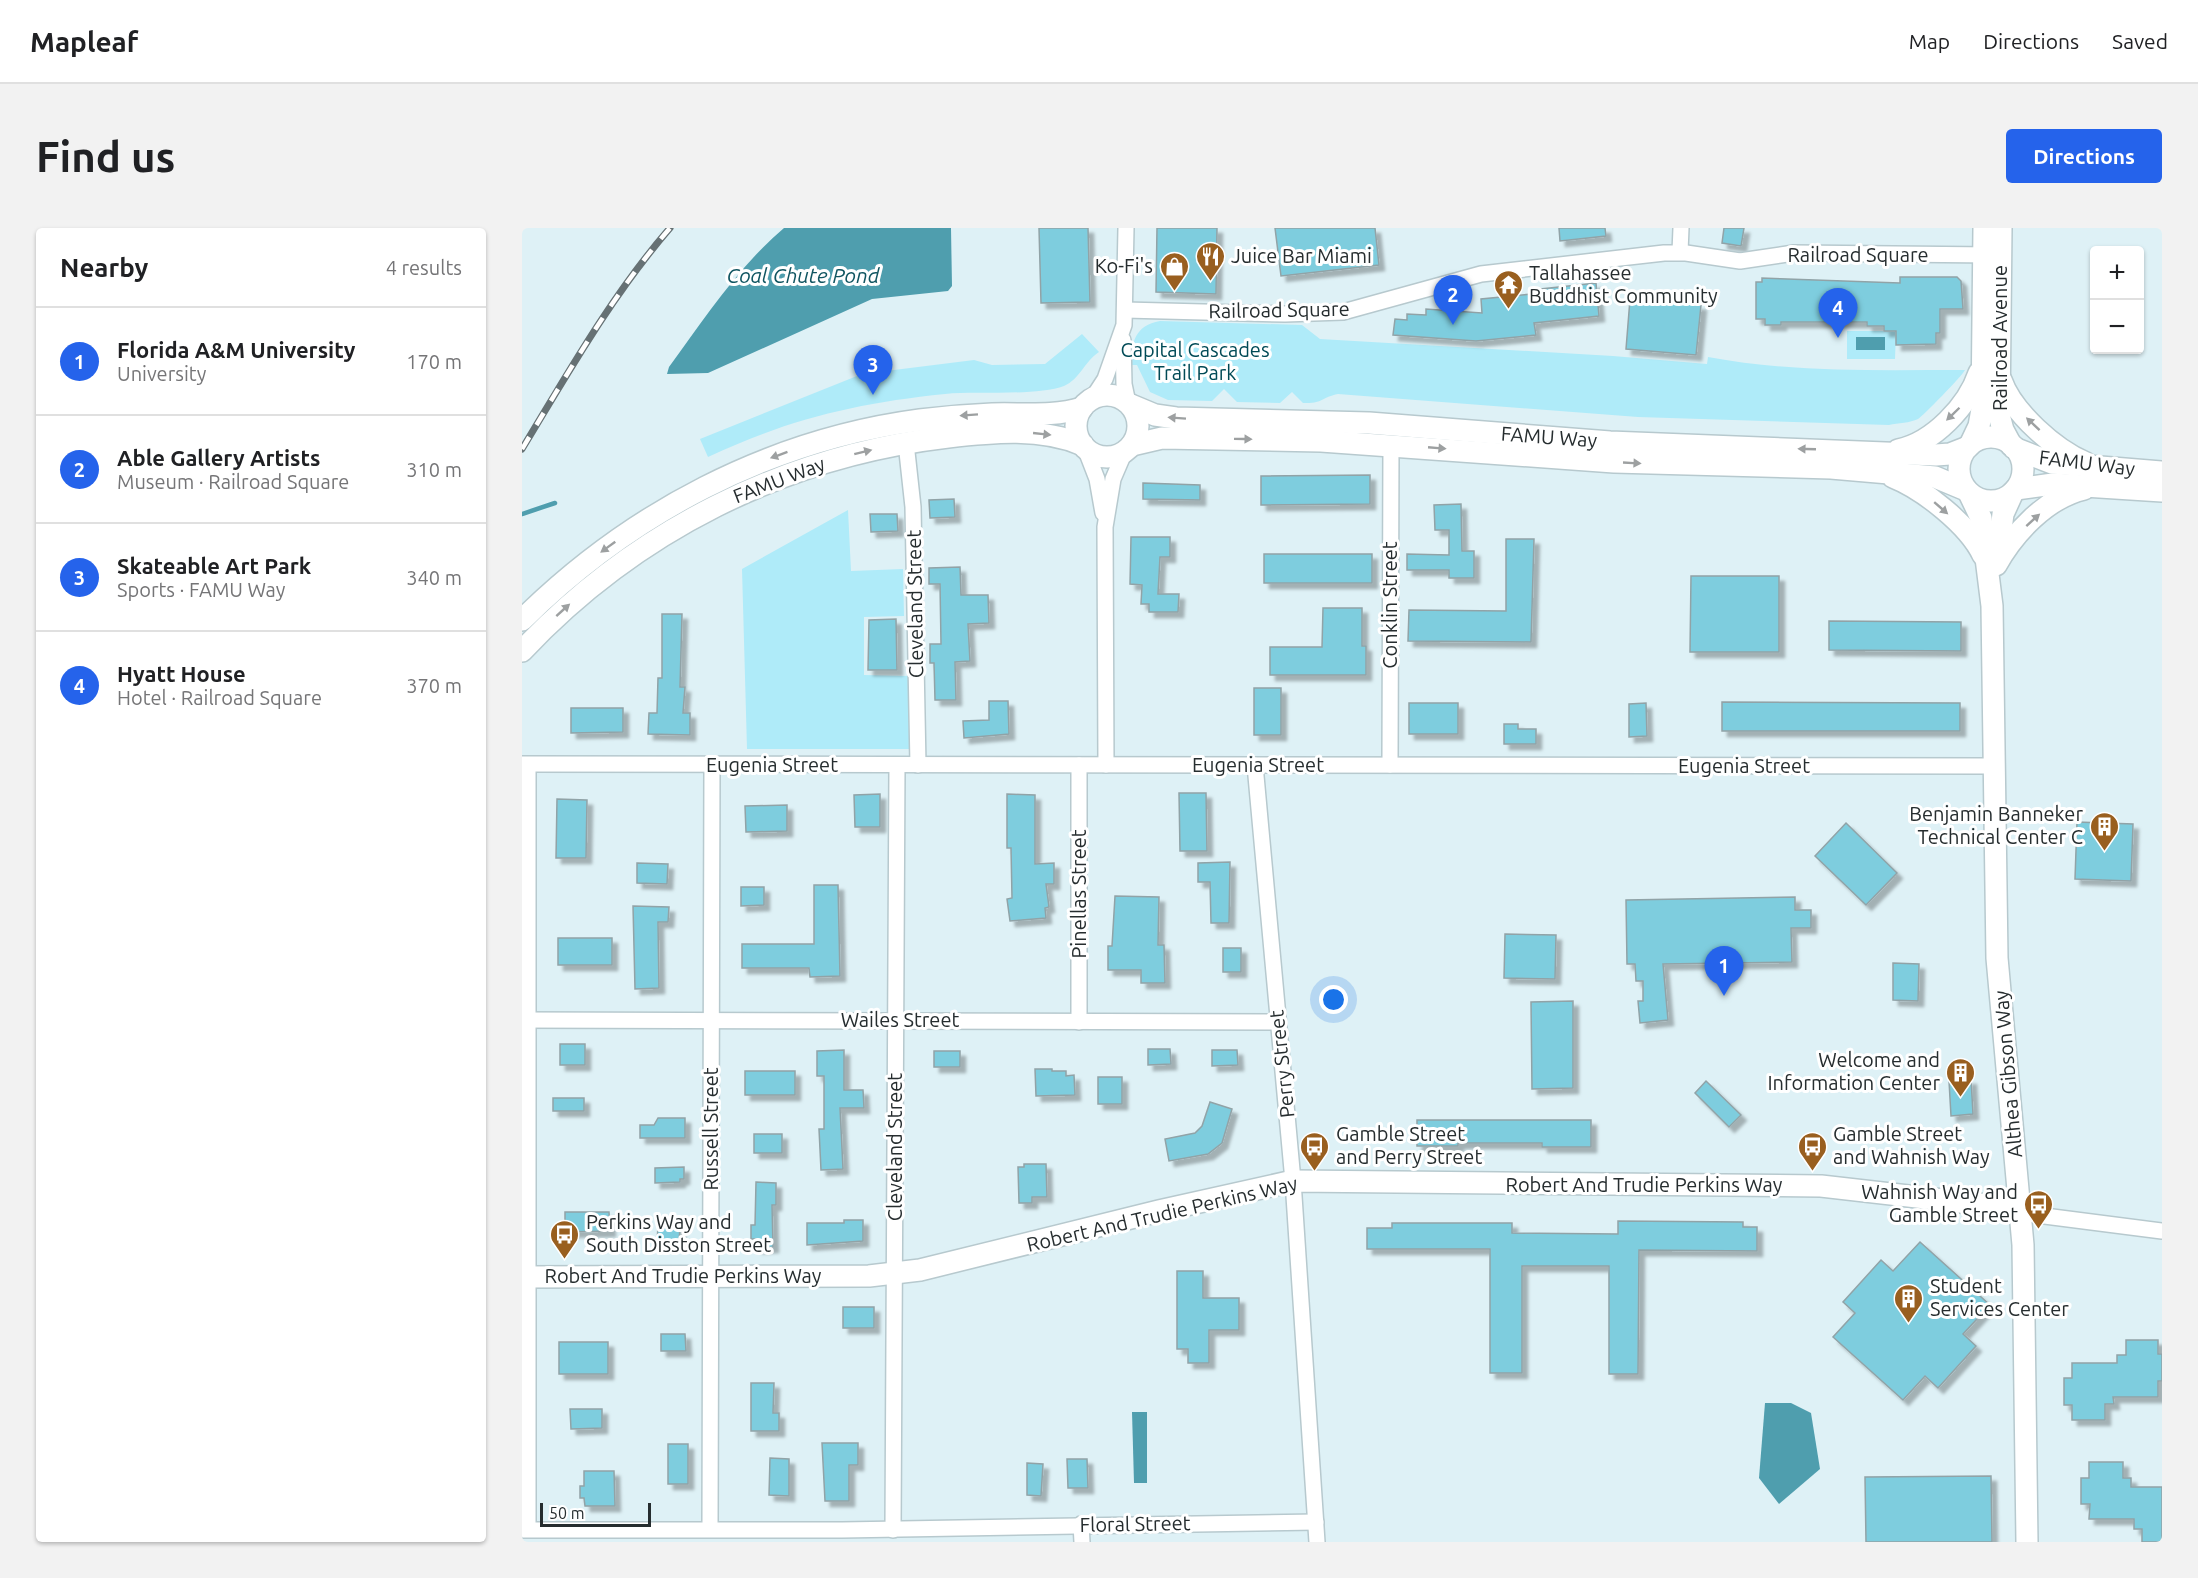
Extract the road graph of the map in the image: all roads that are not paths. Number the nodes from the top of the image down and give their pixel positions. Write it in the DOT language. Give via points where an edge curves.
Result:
graph roads {
  1 [pos="1126,228"];
  2 [pos="1682,228"];
  3 [pos="1984,228"];
  4 [pos="2001,228"];
  5 [pos="1680,252"];
  6 [pos="1992,255"];
  7 [pos="1125,310"];
  8 [pos="1122,331"];
  9 [pos="1991,368"];
  10 [pos="1087,403"];
  11 [pos="1130,404"];
  12 [pos="906,443"];
  13 [pos="1391,445"];
  14 [pos="1084,446"];
  15 [pos="1969,446"];
  16 [pos="2013,446"];
  17 [pos="1129,448"];
  18 [pos="1885,452"];
  19 [pos="1872,471"];
  20 [pos="2162,472"];
  21 [pos="2099,477"];
  22 [pos="2014,491"];
  23 [pos="2162,491"];
  24 [pos="1968,492"];
  25 [pos="1105,528"];
  26 [pos="1991,565"];
  27 [pos="522,620"];
  28 [pos="522,651"];
  29 [pos="525,765"];
  30 [pos="712,765"];
  31 [pos="897,765"];
  32 [pos="918,765"];
  33 [pos="1079,765"];
  34 [pos="1106,765"];
  35 [pos="1255,765"];
  36 [pos="1390,765"];
  37 [pos="1993,766"];
  38 [pos="895,1019"];
  39 [pos="524,1020"];
  40 [pos="712,1022"];
  41 [pos="1079,1022"];
  42 [pos="1278,1022"];
  43 [pos="1293,1181"];
  44 [pos="2021,1213"];
  45 [pos="2162,1231"];
  46 [pos="894,1273"];
  47 [pos="525,1277"];
  48 [pos="711,1277"];
  49 [pos="1316,1522"];
  50 [pos="1082,1524"];
  51 [pos="710,1529"];
  52 [pos="525,1530"];
  53 [pos="893,1530"];
  54 [pos="604,1536"];
  55 [pos="842,1536"];
  56 [pos="1082,1542"];
  57 [pos="1317,1542"];
  58 [pos="2027,1542"];
  1 -- 7 [label="street"];
  2 -- 5 [label="street"];
  3 -- 6 [label="street, Railroad Avenue"];
  4 -- 6 [label="street, Railroad Avenue"];
  5 -- 6 [label="street, Railroad Square" via="1740,261 1794,253"];
  5 -- 7 [label="street, Railroad Square" via="1488,273 1333,313"];
  6 -- 9 [label="street, Railroad Avenue"];
  7 -- 8 [label="street"];
  8 -- 10 [label="street" via="1102,384"];
  8 -- 11 [label="street" via="1124,384"];
  9 -- 15 [label="street, Railroad Avenue" via="1981,420"];
  9 -- 16 [label="street, Railroad Avenue" via="2000,420"];
  9 -- 18 [label="street, one-way" via="1930,436 1911,447"];
  21 -- 9 [label="street, one-way" via="2028,419"];
  10 -- 11 [label="street, FAMU Way" via="1108,395"];
  10 -- 14 [label="street" via="1076,426"];
  10 -- 27 [label="street, FAMU Way, one-way" via="1061,413 974,415 903,423 845,434 777,456 714,482 639,525 573,574"];
  11 -- 17 [label="street" via="1138,427"];
  18 -- 11 [label="street, FAMU Way, one-way" via="1610,442 1389,424 1176,418 1155,415"];
  12 -- 14 [label="street, FAMU Way, one-way" via="1021,433 1059,437"];
  28 -- 12 [label="street, FAMU Way, one-way" via="611,571 711,507 815,465"];
  12 -- 32 [label="street, Cleveland Street" via="914,507"];
  17 -- 13 [label="street, FAMU Way, one-way" via="1162,438"];
  13 -- 19 [label="street, FAMU Way, one-way" via="1614,462"];
  13 -- 36 [label="street, Conklin Street"];
  14 -- 17 [label="street, FAMU Way" via="1107,457"];
  14 -- 25 [label="street" via="1097,479"];
  15 -- 16 [label="street, FAMU Way" via="1991,437"];
  15 -- 18 [label="street, FAMU Way" via="1943,455"];
  15 -- 24 [label="street" via="1962,454 1959,468"];
  16 -- 21 [label="street, FAMU Way" via="2046,462"];
  16 -- 22 [label="street, FAMU Way" via="2023,466"];
  17 -- 25 [label="street" via="1113,479"];
  19 -- 24 [label="street, FAMU Way" via="1935,477"];
  19 -- 26 [label="street, one-way" via="1923,493 1970,535"];
  20 -- 21 [label="street, FAMU Way"];
  21 -- 22 [label="street, FAMU Way"];
  21 -- 23 [label="street, FAMU Way"];
  26 -- 21 [label="street, one-way" via="2020,531 2052,503"];
  22 -- 24 [label="street, FAMU Way" via="2001,500 1991,501"];
  22 -- 26 [label="street, Althea Gibson Way"];
  24 -- 26 [label="street, Althea Gibson Way" via="1981,518"];
  25 -- 34 [label="street"];
  26 -- 37 [label="street, Althea Gibson Way"];
  29 -- 30 [label="street, Eugenia Street"];
  29 -- 39 [label="street"];
  30 -- 31 [label="street, Eugenia Street"];
  30 -- 40 [label="street, Russell Street"];
  31 -- 32 [label="street, Eugenia Street"];
  31 -- 38 [label="street, Cleveland Street"];
  32 -- 33 [label="street, Eugenia Street"];
  33 -- 34 [label="street, Eugenia Street"];
  33 -- 41 [label="street, Pinellas Street"];
  34 -- 35 [label="street, Eugenia Street"];
  35 -- 36 [label="street, Eugenia Street"];
  35 -- 42 [label="street, Perry Street"];
  36 -- 37 [label="street, Eugenia Street"];
  37 -- 44 [label="street, Althea Gibson Way" via="2000,1012"];
  38 -- 40 [label="street, Wailes Street"];
  38 -- 41 [label="street, Wailes Street"];
  38 -- 46 [label="street, Cleveland Street"];
  39 -- 40 [label="street, Wailes Street"];
  39 -- 47 [label="street"];
  40 -- 48 [label="street, Russell Street"];
  41 -- 42 [label="street, Wailes Street"];
  42 -- 43 [label="street, Perry Street"];
  43 -- 44 [label="street, Robert And Trudie Perkins Way" via="1821,1186 1987,1205"];
  43 -- 46 [label="street, Robert And Trudie Perkins Way"];
  43 -- 49 [label="street, Perry Street"];
  44 -- 45 [label="street, Robert And Trudie Perkins Way"];
  44 -- 58 [label="street, Althea Gibson Way"];
  46 -- 48 [label="street, Robert And Trudie Perkins Way"];
  46 -- 53 [label="street, Cleveland Street"];
  47 -- 48 [label="street, Robert And Trudie Perkins Way"];
  47 -- 52 [label="street"];
  48 -- 51 [label="street, Russell Street"];
  49 -- 50 [label="street, Floral Street"];
  49 -- 57 [label="street, Perry Street"];
  50 -- 53 [label="street, Floral Street"];
  50 -- 56 [label="street"];
  51 -- 54 [label="street, Floral Street"];
  51 -- 55 [label="street, Floral Street"];
  52 -- 54 [label="street, Floral Street"];
  53 -- 55 [label="street, Floral Street"];
}
